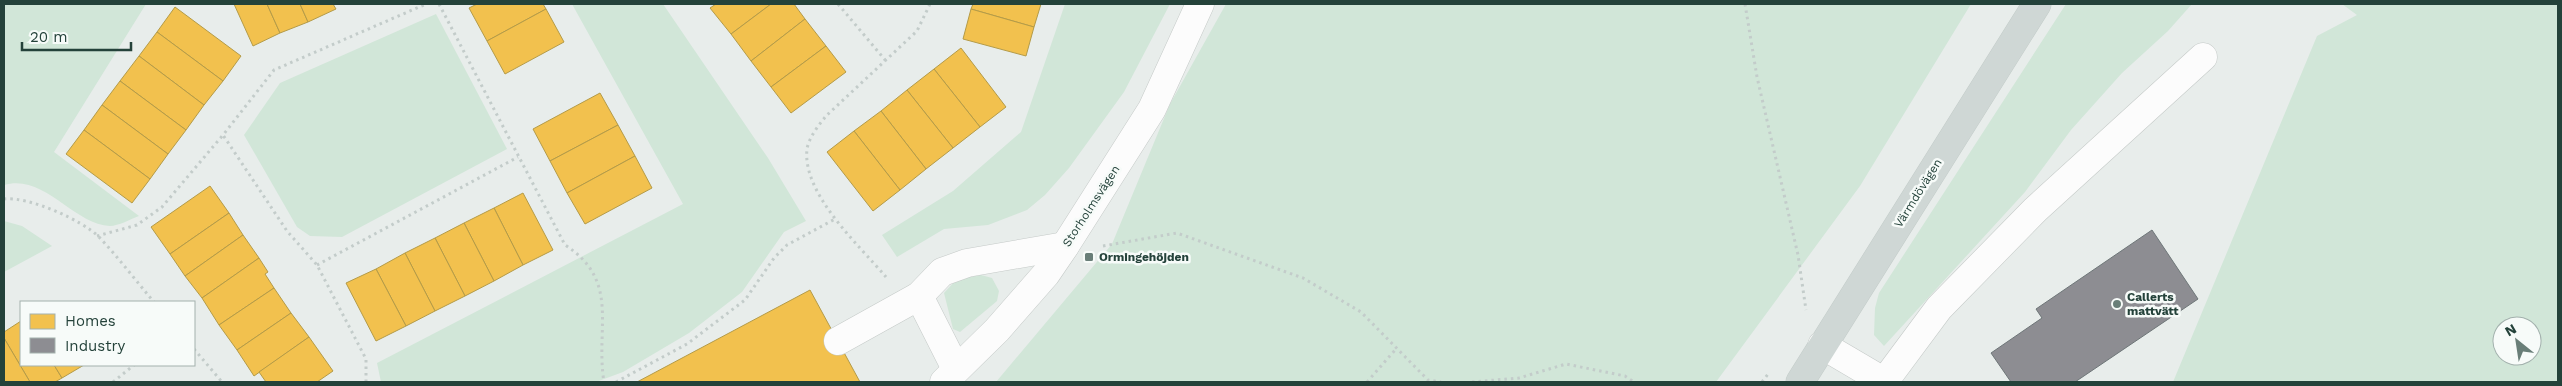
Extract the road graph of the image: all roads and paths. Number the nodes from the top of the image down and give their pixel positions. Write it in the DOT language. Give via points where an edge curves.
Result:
graph roads {
  1 [pos="426,4"];
  2 [pos="439,4"];
  3 [pos="838,4"];
  4 [pos="930,4"];
  5 [pos="1200,4"];
  6 [pos="1745,4"];
  7 [pos="2037,4"];
  8 [pos="2203,57"];
  9 [pos="886,61"];
  10 [pos="223,135"];
  11 [pos="518,157"];
  12 [pos="4,199"];
  13 [pos="835,219"];
  14 [pos="97,236"];
  15 [pos="1064,246"];
  16 [pos="1103,246"];
  17 [pos="317,265"];
  18 [pos="890,281"];
  19 [pos="918,296"];
  20 [pos="153,301"];
  21 [pos="1807,316"];
  22 [pos="838,341"];
  23 [pos="1822,346"];
  24 [pos="1396,349"];
  25 [pos="195,350"];
  26 [pos="133,366"];
  27 [pos="950,376"];
  28 [pos="113,382"];
  29 [pos="222,382"];
  30 [pos="366,382"];
  31 [pos="604,382"];
  32 [pos="616,382"];
  33 [pos="1367,382"];
  34 [pos="1441,382"];
  35 [pos="1472,382"];
  36 [pos="1634,382"];
  37 [pos="1800,382"];
  38 [pos="1884,382"];
  1 -- 10 [label="path" via="274,70"];
  2 -- 11 [label="path"];
  3 -- 9 [label="path"];
  4 -- 9 [label="path" via="917,31"];
  5 -- 15 [label="street, Storholmsvägen" via="1152,109"];
  6 -- 21 [label="path" via="1798,254"];
  7 -- 23 [label="main road, Värmdövägen"];
  8 -- 38 [label="street" via="2036,210 1939,308"];
  9 -- 13 [label="path" via="826,116 808,148 812,181"];
  10 -- 14 [label="path" via="162,207 137,225"];
  10 -- 17 [label="path" via="288,230"];
  11 -- 17 [label="path"];
  11 -- 31 [label="path" via="565,245 585,260 597,280 602,307"];
  12 -- 14 [label="path" via="34,202"];
  13 -- 18 [label="path"];
  13 -- 32 [label="path" via="787,245 745,300 687,344"];
  14 -- 20 [label="path"];
  15 -- 19 [label="street" via="967,263 942,272"];
  15 -- 27 [label="street, Storholmsvägen" via="1046,274"];
  16 -- 24 [label="path" via="1177,233 1233,252 1303,278 1362,312"];
  17 -- 30 [label="path" via="366,359"];
  19 -- 22 [label="street"];
  19 -- 27 [label="street"];
  23 -- 37 [label="main road, Värmdövägen"];
  23 -- 38 [label="street"];
  24 -- 33 [label="path"];
  24 -- 34 [label="path" via="1428,380"];
  25 -- 29 [label="path"];
  26 -- 28 [label="path"];
  35 -- 36 [label="path" via="1519,378 1566,364 1625,376"];
}
